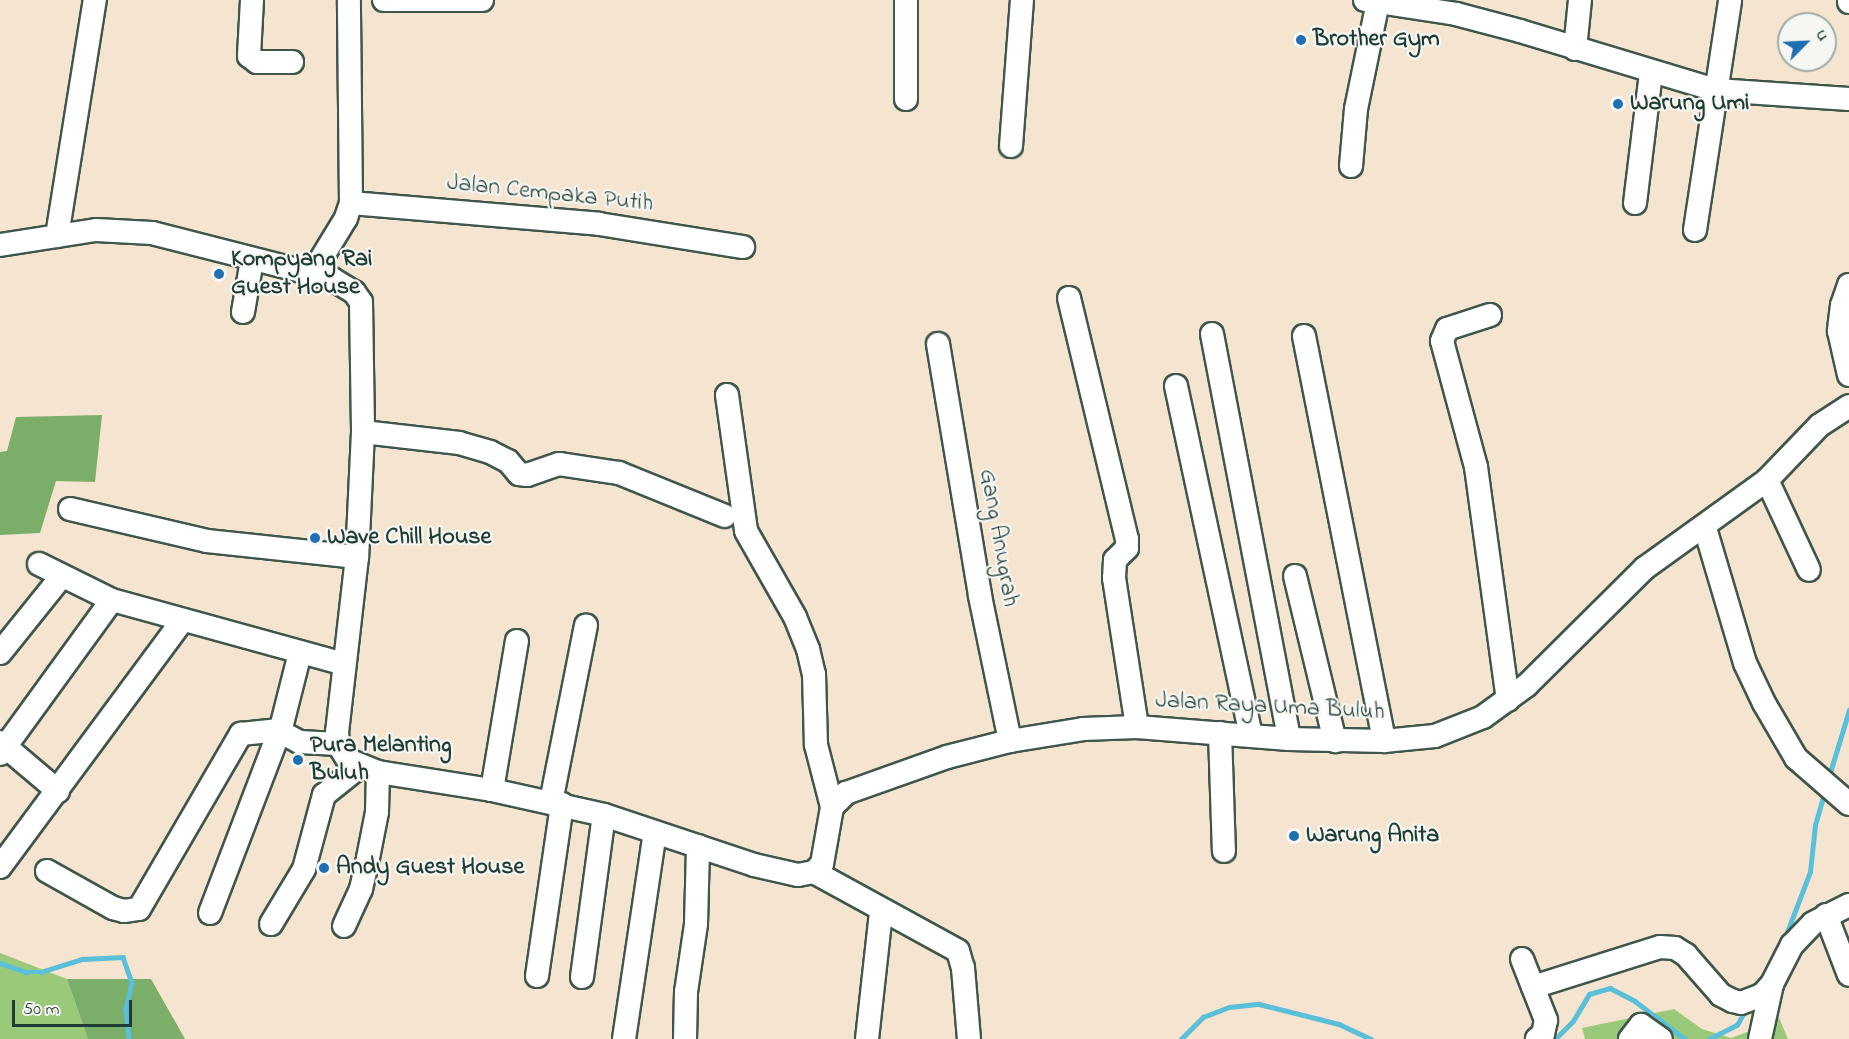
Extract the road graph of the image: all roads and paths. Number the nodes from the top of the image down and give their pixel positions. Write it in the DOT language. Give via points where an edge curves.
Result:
graph roads {
  1 [pos="95,0"];
  2 [pos="252,0"];
  3 [pos="349,0"];
  4 [pos="384,0"];
  5 [pos="482,0"];
  6 [pos="906,0"];
  7 [pos="1022,0"];
  8 [pos="1580,0"];
  9 [pos="1371,1"];
  10 [pos="1730,1"];
  11 [pos="1575,49"];
  12 [pos="292,62"];
  13 [pos="1651,73"];
  14 [pos="1716,90"];
  15 [pos="906,99"];
  16 [pos="1849,99"];
  17 [pos="1011,147"];
  18 [pos="1352,166"];
  19 [pos="351,203"];
  20 [pos="1635,203"];
  21 [pos="1695,230"];
  22 [pos="57,236"];
  23 [pos="0,245"];
  24 [pos="743,247"];
  25 [pos="252,260"];
  26 [pos="312,274"];
  27 [pos="1849,285"];
  28 [pos="1069,298"];
  29 [pos="243,312"];
  30 [pos="1490,315"];
  31 [pos="1212,334"];
  32 [pos="1304,336"];
  33 [pos="938,344"];
  34 [pos="1849,375"];
  35 [pos="1176,386"];
  36 [pos="727,395"];
  37 [pos="1849,406"];
  38 [pos="363,432"];
  39 [pos="1767,480"];
  40 [pos="70,509"];
  41 [pos="725,516"];
  42 [pos="1705,528"];
  43 [pos="357,557"];
  44 [pos="39,564"];
  45 [pos="1809,570"];
  46 [pos="1295,576"];
  47 [pos="61,577"];
  48 [pos="112,600"];
  49 [pos="182,621"];
  50 [pos="586,625"];
  51 [pos="517,641"];
  52 [pos="0,653"];
  53 [pos="300,653"];
  54 [pos="344,664"];
  55 [pos="1508,700"];
  56 [pos="1137,727"];
  57 [pos="279,731"];
  58 [pos="1220,733"];
  59 [pos="1251,735"];
  60 [pos="1288,739"];
  61 [pos="1010,741"];
  62 [pos="1335,741"];
  63 [pos="1384,741"];
  64 [pos="338,744"];
  65 [pos="2,748"];
  66 [pos="369,770"];
  67 [pos="492,790"];
  68 [pos="58,791"];
  69 [pos="556,803"];
  70 [pos="1849,804"];
  71 [pos="832,807"];
  72 [pos="604,814"];
  73 [pos="655,832"];
  74 [pos="698,846"];
  75 [pos="1224,851"];
  76 [pos="0,867"];
  77 [pos="47,871"];
  78 [pos="814,872"];
  79 [pos="1849,904"];
  80 [pos="881,912"];
  81 [pos="210,913"];
  82 [pos="1826,915"];
  83 [pos="271,924"];
  84 [pos="344,926"];
  85 [pos="1522,959"];
  86 [pos="1849,975"];
  87 [pos="537,976"];
  88 [pos="582,977"];
  89 [pos="1772,984"];
  90 [pos="1533,987"];
  91 [pos="624,1039"];
  92 [pos="686,1039"];
  93 [pos="867,1039"];
  94 [pos="969,1039"];
  95 [pos="1537,1039"];
  96 [pos="1630,1039"];
  97 [pos="1661,1039"];
  98 [pos="1760,1039"];
  1 -- 22 [label="street"];
  2 -- 12 [label="street" via="249,56 257,62"];
  3 -- 19 [label="street"];
  4 -- 5 [label="street"];
  6 -- 15 [label="street"];
  7 -- 17 [label="street"];
  8 -- 11 [label="street"];
  9 -- 11 [label="street" via="1456,14"];
  9 -- 18 [label="street"];
  10 -- 14 [label="street"];
  11 -- 13 [label="street"];
  13 -- 14 [label="street"];
  13 -- 20 [label="street"];
  14 -- 16 [label="street"];
  14 -- 21 [label="street"];
  19 -- 24 [label="street, Jalan Cempaka Putih" via="588,222"];
  19 -- 26 [label="street"];
  22 -- 23 [label="street"];
  22 -- 25 [label="street" via="120,230 152,233"];
  25 -- 26 [label="street"];
  25 -- 29 [label="street"];
  26 -- 38 [label="street" via="344,285 360,302"];
  27 -- 34 [label="street" via="1839,331"];
  28 -- 56 [label="street" via="1127,539 1127,548 1115,560 1114,578"];
  30 -- 55 [label="street" via="1447,328 1442,341 1476,467"];
  31 -- 60 [label="street"];
  32 -- 63 [label="street"];
  33 -- 61 [label="street, Gang Anugrah" via="978,585"];
  35 -- 59 [label="street"];
  36 -- 71 [label="street" via="746,531 795,617 808,649 814,674 816,745"];
  37 -- 39 [label="street, Jalan Raya Uma Buluh" via="1820,425"];
  38 -- 41 [label="street" via="459,443 490,452 527,476 559,464 619,473"];
  38 -- 43 [label="street"];
  39 -- 42 [label="street, Jalan Raya Uma Buluh"];
  39 -- 45 [label="street"];
  40 -- 43 [label="street" via="207,542"];
  42 -- 55 [label="street, Jalan Raya Uma Buluh" via="1619,590"];
  42 -- 70 [label="street" via="1745,663 1764,703 1796,758"];
  43 -- 54 [label="street"];
  44 -- 47 [label="street"];
  46 -- 62 [label="street"];
  47 -- 48 [label="street"];
  47 -- 52 [label="street"];
  48 -- 49 [label="street"];
  48 -- 65 [label="street"];
  49 -- 53 [label="street"];
  49 -- 68 [label="street"];
  50 -- 69 [label="street"];
  51 -- 67 [label="street"];
  53 -- 54 [label="street"];
  53 -- 57 [label="street"];
  54 -- 64 [label="street"];
  55 -- 63 [label="street, Jalan Raya Uma Buluh" via="1482,717 1435,736"];
  56 -- 58 [label="street, Jalan Raya Uma Buluh"];
  56 -- 61 [label="street, Jalan Raya Uma Buluh" via="1083,729"];
  57 -- 64 [label="street" via="300,742"];
  57 -- 77 [label="street" via="247,731 234,742 139,909 113,908"];
  57 -- 81 [label="street"];
  58 -- 59 [label="street, Jalan Raya Uma Buluh"];
  58 -- 75 [label="street"];
  59 -- 60 [label="street, Jalan Raya Uma Buluh"];
  60 -- 62 [label="street, Jalan Raya Uma Buluh"];
  61 -- 71 [label="street, Jalan Raya Uma Buluh" via="887,776 846,793"];
  62 -- 63 [label="street, Jalan Raya Uma Buluh"];
  64 -- 66 [label="street" via="348,760"];
  65 -- 68 [label="street"];
  66 -- 67 [label="street"];
  66 -- 83 [label="street" via="324,795 304,869"];
  66 -- 84 [label="street" via="377,812 366,868"];
  67 -- 69 [label="street"];
  68 -- 76 [label="street"];
  69 -- 72 [label="street"];
  69 -- 87 [label="street"];
  71 -- 78 [label="street" via="826,855"];
  72 -- 73 [label="street"];
  72 -- 88 [label="street"];
  73 -- 74 [label="street"];
  73 -- 91 [label="street"];
  74 -- 78 [label="street" via="786,874"];
  74 -- 92 [label="street"];
  78 -- 80 [label="street"];
  79 -- 82 [label="street"];
  80 -- 93 [label="street"];
  80 -- 94 [label="street" via="943,940 958,951"];
  82 -- 86 [label="street"];
  82 -- 89 [label="street" via="1792,945"];
  85 -- 90 [label="street"];
  89 -- 90 [label="street" via="1762,995 1741,1003 1733,1001 1721,995 1686,955 1675,948 1660,947"];
  89 -- 98 [label="street"];
  90 -- 95 [label="street" via="1547,1026"];
  96 -- 97 [label="street" via="1641,1024"];
}
